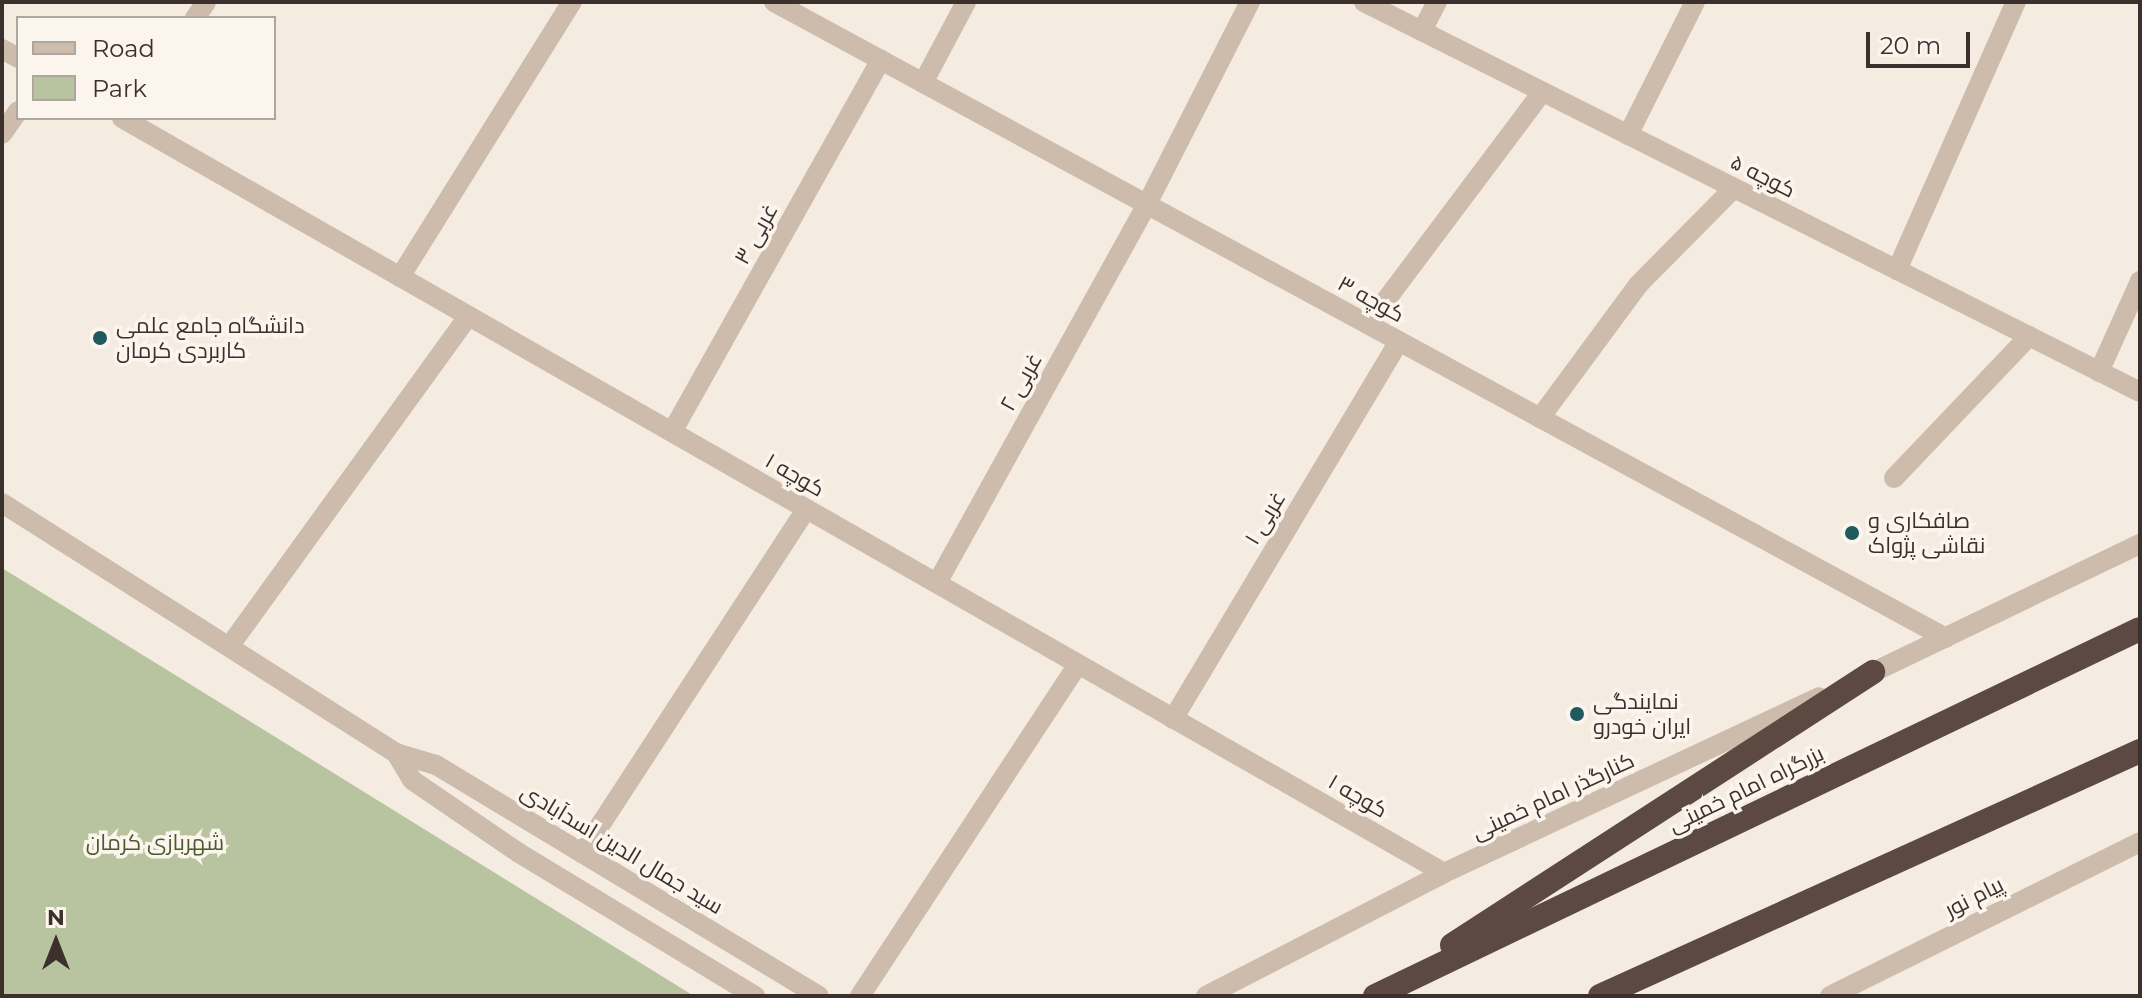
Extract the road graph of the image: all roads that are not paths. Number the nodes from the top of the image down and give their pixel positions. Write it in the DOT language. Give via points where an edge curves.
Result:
graph roads {
  1 [pos="572,2"];
  2 [pos="774,2"];
  3 [pos="966,2"];
  4 [pos="1250,2"];
  5 [pos="1364,2"];
  6 [pos="1437,2"];
  7 [pos="1695,2"];
  8 [pos="2016,2"];
  9 [pos="1422,31"];
  10 [pos="881,60"];
  11 [pos="923,83"];
  12 [pos="1542,92"];
  13 [pos="16,114"];
  14 [pos="129,120"];
  15 [pos="2,134"];
  16 [pos="1628,135"];
  17 [pos="1734,188"];
  18 [pos="1147,204"];
  19 [pos="1897,270"];
  20 [pos="400,277"];
  21 [pos="2140,281"];
  22 [pos="468,316"];
  23 [pos="1368,324"];
  24 [pos="2029,336"];
  25 [pos="1399,341"];
  26 [pos="2099,372"];
  27 [pos="2140,392"];
  28 [pos="1540,418"];
  29 [pos="672,432"];
  30 [pos="1894,478"];
  31 [pos="2,503"];
  32 [pos="806,509"];
  33 [pos="2140,544"];
  34 [pos="937,583"];
  35 [pos="2140,629"];
  36 [pos="1946,638"];
  37 [pos="231,644"];
  38 [pos="1078,664"];
  39 [pos="1873,672"];
  40 [pos="1173,719"];
  41 [pos="2140,751"];
  42 [pos="396,753"];
  43 [pos="2140,842"];
  44 [pos="582,853"];
  45 [pos="1444,873"];
  46 [pos="701,964"];
  47 [pos="724,996"];
  48 [pos="755,996"];
  49 [pos="819,996"];
  50 [pos="860,996"];
  51 [pos="1206,996"];
  52 [pos="1374,996"];
  53 [pos="1600,996"];
  54 [pos="1830,996"];
  1 -- 20 [label="street"];
  2 -- 10 [label="street, کوچه ۳"];
  3 -- 11 [label="street"];
  4 -- 18 [label="street, غربی ۲"];
  5 -- 9 [label="street, کوچه ۵"];
  6 -- 9 [label="street"];
  7 -- 16 [label="street"];
  8 -- 19 [label="street"];
  9 -- 12 [label="street, کوچه ۵"];
  10 -- 11 [label="street, کوچه ۳"];
  10 -- 29 [label="street, غربی ۳"];
  11 -- 18 [label="street, کوچه ۳"];
  12 -- 16 [label="street, کوچه ۵"];
  12 -- 23 [label="street"];
  13 -- 15 [label="street"];
  14 -- 20 [label="street, کوچه ۱"];
  16 -- 17 [label="street, کوچه ۵"];
  17 -- 19 [label="street, کوچه ۵"];
  17 -- 28 [label="street" via="1638,285"];
  18 -- 23 [label="street, کوچه ۳"];
  18 -- 34 [label="street, غربی ۲"];
  19 -- 24 [label="street, کوچه ۵"];
  20 -- 22 [label="street, کوچه ۱"];
  21 -- 26 [label="street"];
  22 -- 29 [label="street, کوچه ۱"];
  22 -- 37 [label="street"];
  23 -- 25 [label="street, کوچه ۳"];
  24 -- 26 [label="street, کوچه ۵"];
  24 -- 30 [label="street"];
  25 -- 28 [label="street, کوچه ۳"];
  25 -- 40 [label="street, غربی ۱"];
  26 -- 27 [label="street, کوچه ۵"];
  28 -- 36 [label="street, کوچه ۳"];
  29 -- 32 [label="street, کوچه ۱"];
  31 -- 37 [label="street, سید جمال الدین اسدآبادی"];
  32 -- 34 [label="street, کوچه ۱"];
  32 -- 44 [label="street"];
  33 -- 36 [label="street, کنارگذر امام خمینی"];
  34 -- 38 [label="street, کوچه ۱"];
  35 -- 52 [label="highway, بزرگراه امام خمینی"];
  36 -- 39 [label="street, کنارگذر امام خمینی"];
  37 -- 42 [label="street, سید جمال الدین اسدآبادی"];
  38 -- 40 [label="street, کوچه ۱"];
  38 -- 50 [label="street"];
  39 -- 45 [label="street, کنارگذر امام خمینی"];
  39 -- 52 [label="highway"];
  40 -- 45 [label="street, کوچه ۱"];
  41 -- 53 [label="highway"];
  42 -- 44 [label="street, سید جمال الدین اسدآبادی" via="436,765"];
  42 -- 46 [label="street, سید جمال الدین اسدآبادی" via="412,780"];
  43 -- 54 [label="street, پیام نور"];
  44 -- 49 [label="street, سید جمال الدین اسدآبادی"];
  45 -- 51 [label="street, کنارگذر امام خمینی"];
  46 -- 47 [label="street"];
  46 -- 48 [label="street, سید جمال الدین اسدآبادی"];
}
